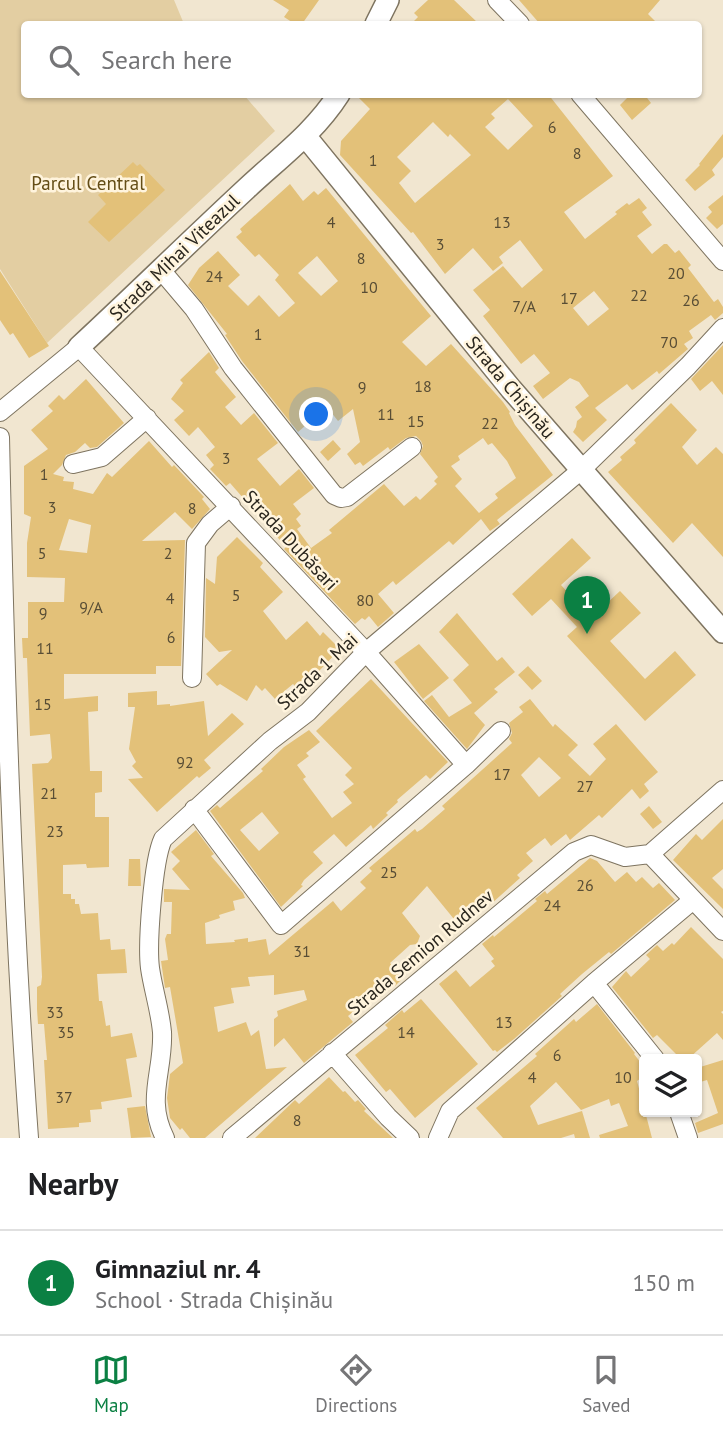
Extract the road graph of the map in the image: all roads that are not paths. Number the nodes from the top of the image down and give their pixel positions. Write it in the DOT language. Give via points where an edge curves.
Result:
graph roads {
  1 [pos="388,0"];
  2 [pos="497,0"];
  3 [pos="378,21"];
  4 [pos="517,21"];
  5 [pos="337,98"];
  6 [pos="583,98"];
  7 [pos="306,137"];
  8 [pos="723,261"];
  9 [pos="161,270"];
  10 [pos="723,328"];
  11 [pos="79,347"];
  12 [pos="0,412"];
  13 [pos="147,418"];
  14 [pos="0,438"];
  15 [pos="412,447"];
  16 [pos="73,464"];
  17 [pos="580,471"];
  18 [pos="231,506"];
  19 [pos="723,632"];
  20 [pos="2,643"];
  21 [pos="366,652"];
  22 [pos="192,678"];
  23 [pos="501,731"];
  24 [pos="466,765"];
  25 [pos="723,790"];
  26 [pos="194,809"];
  27 [pos="650,854"];
  28 [pos="693,900"];
  29 [pos="723,931"];
  30 [pos="594,983"];
  31 [pos="332,1053"];
  32 [pos="651,1054"];
  33 [pos="680,1117"];
  34 [pos="29,1138"];
  35 [pos="165,1138"];
  36 [pos="232,1138"];
  37 [pos="410,1138"];
  38 [pos="438,1138"];
  39 [pos="688,1138"];
  1 -- 3 [label="street"];
  2 -- 4 [label="street"];
  5 -- 7 [label="street, Strada Mihai Viteazul"];
  6 -- 8 [label="street"];
  7 -- 9 [label="street, Strada Mihai Viteazul"];
  7 -- 17 [label="street, Strada Chișinău"];
  9 -- 11 [label="street, Strada Mihai Viteazul"];
  9 -- 15 [label="street" via="334,495 347,498"];
  10 -- 17 [label="street, Strada 1 Mai"];
  11 -- 12 [label="street, Strada Mihai Viteazul"];
  11 -- 13 [label="street, Strada Dubăsari"];
  13 -- 16 [label="street" via="102,457"];
  13 -- 18 [label="street, Strada Dubăsari"];
  14 -- 20 [label="street"];
  17 -- 19 [label="street, Strada Chișinău"];
  17 -- 21 [label="street, Strada 1 Mai"];
  18 -- 21 [label="street, Strada Dubăsari"];
  18 -- 22 [label="street" via="196,542"];
  20 -- 34 [label="street"];
  21 -- 24 [label="street, Strada Dubăsari"];
  21 -- 26 [label="street, Strada 1 Mai" via="308,712"];
  23 -- 24 [label="street"];
  24 -- 26 [label="street" via="281,925"];
  25 -- 27 [label="street"];
  26 -- 35 [label="street, Strada 1 Mai" via="159,847 149,942 162,1032 156,1112"];
  27 -- 28 [label="street"];
  27 -- 31 [label="street, Strada Semion Rudnev" via="625,857 591,845 574,852"];
  28 -- 29 [label="street"];
  28 -- 30 [label="street"];
  30 -- 32 [label="street"];
  30 -- 38 [label="street" via="450,1111"];
  31 -- 36 [label="street, Strada Semion Rudnev"];
  31 -- 37 [label="street"];
  33 -- 39 [label="street"];
}
